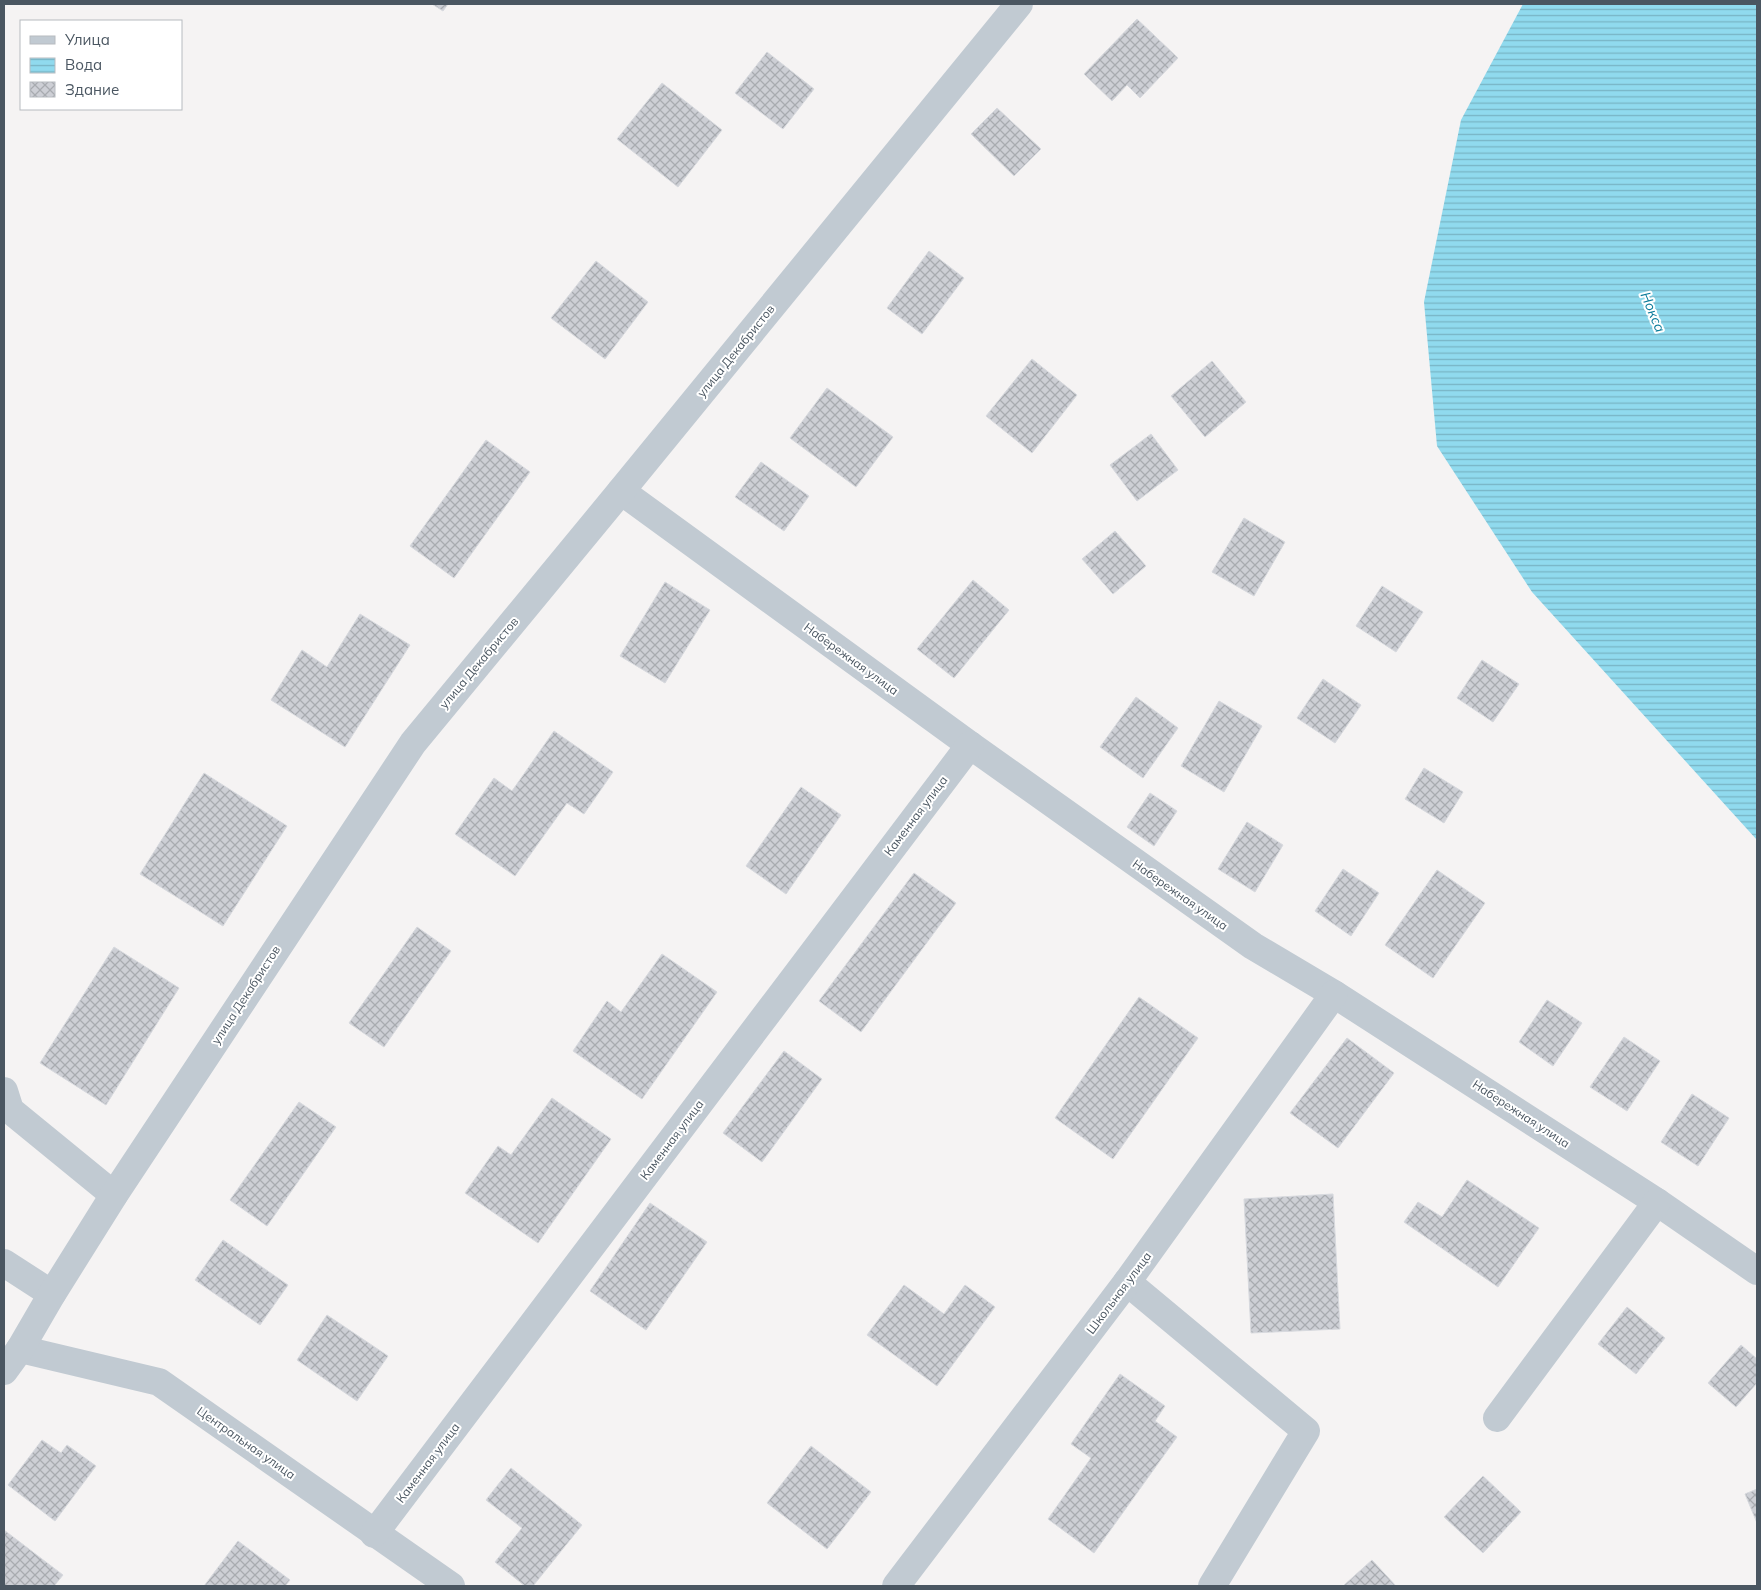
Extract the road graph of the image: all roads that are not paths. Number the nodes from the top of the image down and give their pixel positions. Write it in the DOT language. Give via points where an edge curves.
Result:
graph roads {
  1 [pos="1019,4"];
  2 [pos="621,491"];
  3 [pos="970,745"];
  4 [pos="1334,994"];
  5 [pos="4,1091"];
  6 [pos="114,1195"];
  7 [pos="1657,1202"];
  8 [pos="4,1263"];
  9 [pos="1757,1271"];
  10 [pos="1128,1282"];
  11 [pos="52,1294"];
  12 [pos="12,1360"];
  13 [pos="1498,1418"];
  14 [pos="374,1534"];
  15 [pos="451,1586"];
  16 [pos="896,1586"];
  17 [pos="1212,1586"];
  1 -- 2 [label="street, улица Декабристов"];
  2 -- 3 [label="street, Набережная улица"];
  2 -- 6 [label="street, улица Декабристов" via="413,743"];
  3 -- 4 [label="street, Набережная улица" via="1253,946"];
  3 -- 14 [label="street, Каменная улица"];
  4 -- 7 [label="street, Набережная улица"];
  4 -- 10 [label="street, Школьная улица"];
  5 -- 6 [label="street" via="10,1110"];
  6 -- 11 [label="street, улица Декабристов"];
  7 -- 9 [label="street, Набережная улица"];
  7 -- 13 [label="street"];
  8 -- 11 [label="street"];
  10 -- 16 [label="street, Школьная улица"];
  10 -- 17 [label="street" via="1306,1432"];
  11 -- 12 [label="street, улица Декабристов"];
  12 -- 14 [label="street, Центральная улица" via="159,1382"];
  14 -- 15 [label="street, Центральная улица"];
}
